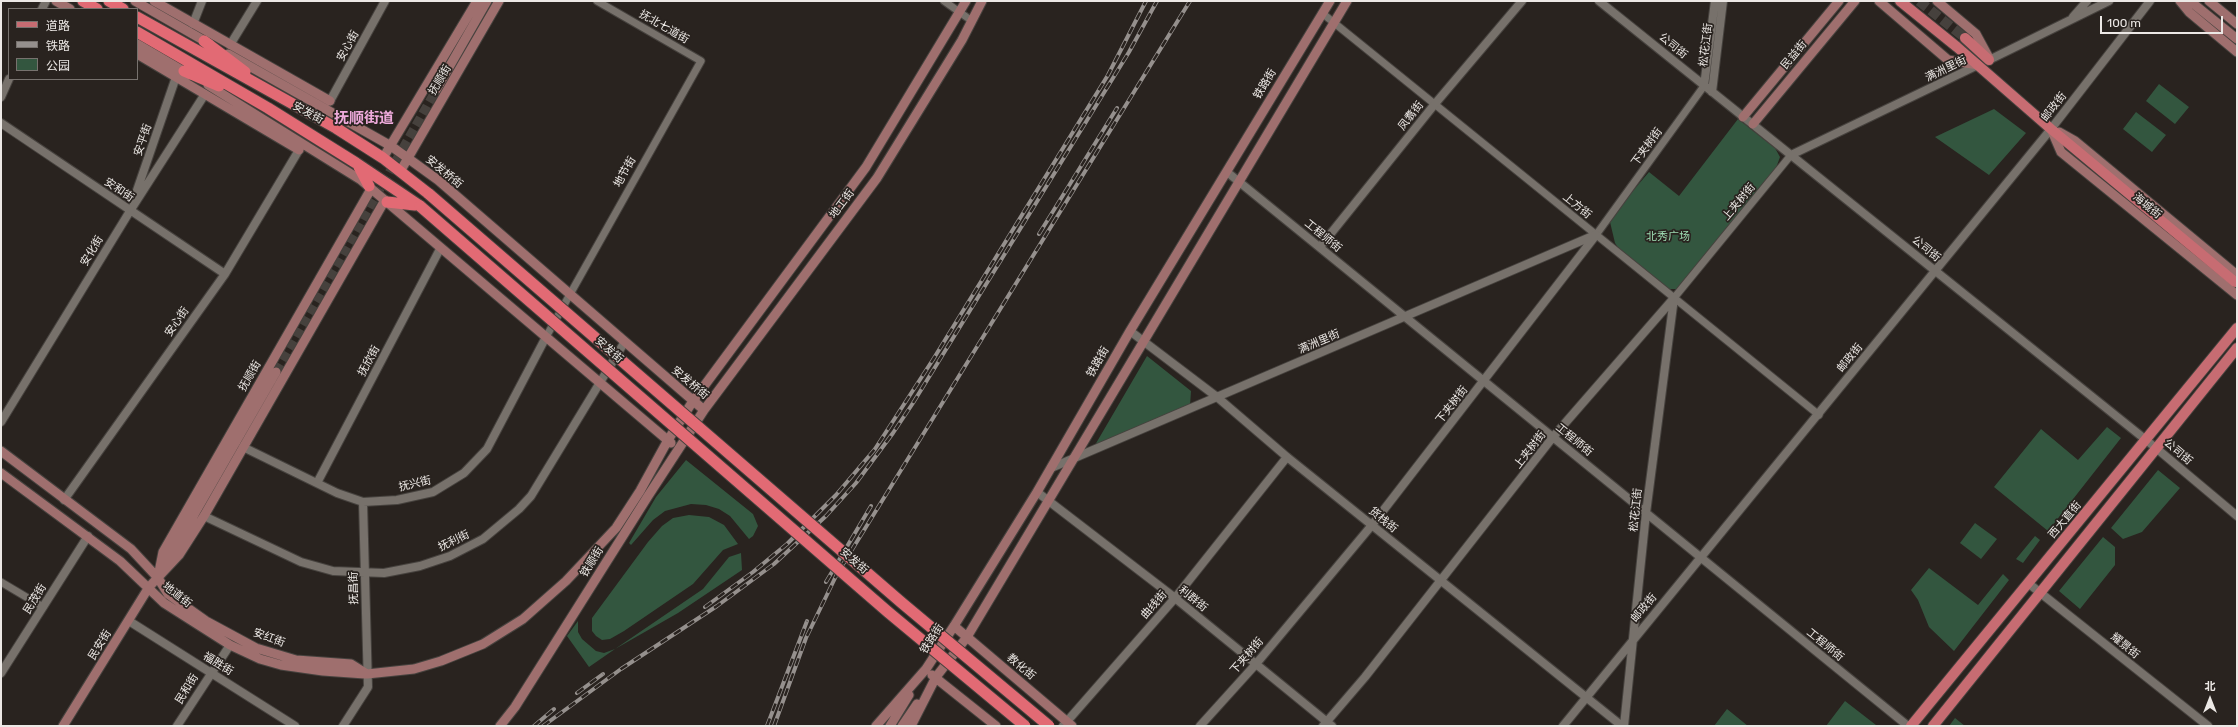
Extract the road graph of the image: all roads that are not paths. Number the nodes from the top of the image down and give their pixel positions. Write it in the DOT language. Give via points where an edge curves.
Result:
graph roads {
  1 [pos="56,1"];
  2 [pos="83,1"];
  3 [pos="109,1"];
  4 [pos="135,1"];
  5 [pos="154,1"];
  6 [pos="202,1"];
  7 [pos="257,1"];
  8 [pos="385,1"];
  9 [pos="477,1"];
  10 [pos="487,1"];
  11 [pos="498,1"];
  12 [pos="596,1"];
  13 [pos="944,1"];
  14 [pos="966,1"];
  15 [pos="982,1"];
  16 [pos="1330,1"];
  17 [pos="1347,1"];
  18 [pos="1522,1"];
  19 [pos="1599,1"];
  20 [pos="1715,1"];
  21 [pos="1723,1"];
  22 [pos="1839,1"];
  23 [pos="1855,1"];
  24 [pos="1879,1"];
  25 [pos="1900,1"];
  26 [pos="1937,1"];
  27 [pos="2087,1"];
  28 [pos="2109,1"];
  29 [pos="2150,1"];
  30 [pos="2180,1"];
  31 [pos="2190,1"];
  32 [pos="2209,1"];
  33 [pos="68,8"];
  34 [pos="95,8"];
  35 [pos="121,8"];
  36 [pos="960,13"];
  37 [pos="1322,13"];
  38 [pos="138,18"];
  39 [pos="972,21"];
  40 [pos="2069,21"];
  41 [pos="1334,23"];
  42 [pos="193,24"];
  43 [pos="2237,24"];
  44 [pos="138,33"];
  45 [pos="1965,38"];
  46 [pos="2237,39"];
  47 [pos="204,41"];
  48 [pos="138,45"];
  49 [pos="230,45"];
  50 [pos="2237,52"];
  51 [pos="138,54"];
  52 [pos="1989,60"];
  53 [pos="700,61"];
  54 [pos="1978,66"];
  55 [pos="180,74"];
  56 [pos="9,80"];
  57 [pos="1704,86"];
  58 [pos="436,90"];
  59 [pos="1712,92"];
  60 [pos="205,94"];
  61 [pos="274,95"];
  62 [pos="1,97"];
  63 [pos="330,101"];
  64 [pos="1434,105"];
  65 [pos="268,108"];
  66 [pos="1743,116"];
  67 [pos="1,123"];
  68 [pos="1753,124"];
  69 [pos="2051,129"];
  70 [pos="390,146"];
  71 [pos="299,150"];
  72 [pos="1791,156"];
  73 [pos="383,158"];
  74 [pos="408,158"];
  75 [pos="356,163"];
  76 [pos="401,170"];
  77 [pos="1227,172"];
  78 [pos="1238,181"];
  79 [pos="370,188"];
  80 [pos="384,199"];
  81 [pos="420,206"];
  82 [pos="130,211"];
  83 [pos="1596,235"];
  84 [pos="1320,247"];
  85 [pos="440,249"];
  86 [pos="1935,271"];
  87 [pos="225,274"];
  88 [pos="2236,278"];
  89 [pos="569,295"];
  90 [pos="2237,295"];
  91 [pos="1674,298"];
  92 [pos="1406,317"];
  93 [pos="2237,328"];
  94 [pos="1130,331"];
  95 [pos="546,337"];
  96 [pos="1142,341"];
  97 [pos="624,343"];
  98 [pos="2237,348"];
  99 [pos="276,372"];
  100 [pos="600,381"];
  101 [pos="1484,381"];
  102 [pos="1217,398"];
  103 [pos="693,401"];
  104 [pos="704,410"];
  105 [pos="1819,415"];
  106 [pos="1,422"];
  107 [pos="1553,437"];
  108 [pos="668,440"];
  109 [pos="2146,440"];
  110 [pos="243,447"];
  111 [pos="2156,448"];
  112 [pos="679,450"];
  113 [pos="1,451"];
  114 [pos="1287,457"];
  115 [pos="1072,459"];
  116 [pos="1051,468"];
  117 [pos="1,473"];
  118 [pos="317,483"];
  119 [pos="1038,492"];
  120 [pos="64,500"];
  121 [pos="1048,501"];
  122 [pos="363,502"];
  123 [pos="1646,513"];
  124 [pos="204,516"];
  125 [pos="2237,516"];
  126 [pos="1372,525"];
  127 [pos="88,536"];
  128 [pos="1701,558"];
  129 [pos="365,573"];
  130 [pos="158,578"];
  131 [pos="1441,580"];
  132 [pos="1,582"];
  133 [pos="2028,582"];
  134 [pos="149,587"];
  135 [pos="2040,592"];
  136 [pos="1174,598"];
  137 [pos="43,607"];
  138 [pos="129,621"];
  139 [pos="954,626"];
  140 [pos="967,637"];
  141 [pos="1634,637"];
  142 [pos="230,645"];
  143 [pos="1256,664"];
  144 [pos="926,669"];
  145 [pos="211,672"];
  146 [pos="1,673"];
  147 [pos="367,674"];
  148 [pos="936,677"];
  149 [pos="1587,698"];
  150 [pos="1327,724"];
  151 [pos="1067,725"];
  152 [pos="64,726"];
  153 [pos="177,726"];
  154 [pos="294,726"];
  155 [pos="343,726"];
  156 [pos="500,726"];
  157 [pos="876,726"];
  158 [pos="890,726"];
  159 [pos="902,726"];
  160 [pos="911,726"];
  161 [pos="996,726"];
  162 [pos="1025,726"];
  163 [pos="1049,726"];
  164 [pos="1200,726"];
  165 [pos="1563,726"];
  166 [pos="1623,726"];
  167 [pos="1909,726"];
  168 [pos="1933,726"];
  169 [pos="2208,726"];
  1 -- 33 [label="main road"];
  2 -- 34 [label="highway"];
  3 -- 35 [label="highway"];
  4 -- 47 [label="main road, 安发桥街"];
  5 -- 42 [label="main road, 安发街"];
  6 -- 42 [label="street"];
  7 -- 49 [label="street"];
  8 -- 63 [label="street, 安心街"];
  9 -- 70 [label="main road, 抚顺街"];
  10 -- 58 [label="main road, 抚顺街"];
  11 -- 74 [label="main road, 抚顺街"];
  12 -- 53 [label="street, 抚北七道街"];
  13 -- 36 [label="street"];
  14 -- 36 [label="main road, 地工街"];
  15 -- 39 [label="main road, 地工街"];
  16 -- 37 [label="main road, 铁路街"];
  17 -- 41 [label="main road"];
  18 -- 64 [label="street, 凤翥街"];
  19 -- 57 [label="street, 公司街"];
  20 -- 57 [label="street, 松花江街"];
  21 -- 59 [label="street, 松花江街"];
  22 -- 66 [label="main road, 民益街"];
  23 -- 68 [label="main road, 民益街"];
  24 -- 54 [label="main road, 海城街" via="1948,60"];
  25 -- 54 [label="main road"];
  26 -- 52 [label="main road" via="1976,34"];
  27 -- 40 [label="street"];
  28 -- 40 [label="street, 满洲里街"];
  29 -- 69 [label="street, 邮政街"];
  30 -- 50 [label="main road" via="2189,12"];
  31 -- 46 [label="main road"];
  32 -- 43 [label="main road"];
  36 -- 39 [label="street"];
  36 -- 103 [label="main road, 地工街" via="858,179"];
  37 -- 41 [label="street, 上方街"];
  37 -- 77 [label="main road, 铁路街"];
  38 -- 61 [label="highway, 安发街"];
  39 -- 104 [label="main road, 地工街" via="877,178"];
  40 -- 52 [label="street, 满洲里街"];
  41 -- 64 [label="street, 上方街"];
  41 -- 78 [label="main road"];
  42 -- 49 [label="main road, 安发街"];
  44 -- 65 [label="highway, 安发街"];
  45 -- 52 [label="main road"];
  47 -- 61 [label="highway"];
  47 -- 70 [label="main road, 安发桥街"];
  48 -- 55 [label="main road"];
  49 -- 63 [label="main road, 安发街"];
  51 -- 55 [label="main road"];
  52 -- 54 [label="street, 满洲里街"];
  53 -- 89 [label="street, 地节街"];
  54 -- 69 [label="main road, 海城街"];
  54 -- 72 [label="street, 满洲里街"];
  55 -- 60 [label="main road"];
  55 -- 65 [label="highway"];
  55 -- 79 [label="main road" via="348,171"];
  55 -- 82 [label="street, 安平街"];
  56 -- 62 [label="street"];
  57 -- 59 [label="street, 公司街"];
  57 -- 83 [label="street, 下夹树街"];
  59 -- 66 [label="street, 公司街"];
  60 -- 71 [label="main road"];
  60 -- 82 [label="street, 安化街"];
  61 -- 73 [label="highway, 安发街" via="336,128"];
  64 -- 83 [label="street, 上方街"];
  64 -- 84 [label="street, 凤翥街"];
  65 -- 75 [label="highway, 安发街"];
  66 -- 68 [label="street, 公司街"];
  67 -- 82 [label="street, 安和街"];
  68 -- 72 [label="street, 公司街"];
  69 -- 86 [label="street, 邮政街"];
  69 -- 88 [label="main road, 海城街"];
  69 -- 90 [label="main road, 海城街" via="2061,152"];
  70 -- 73 [label="main road, 抚顺街"];
  70 -- 74 [label="main road, 安发桥街"];
  71 -- 87 [label="street, 安心街"];
  72 -- 86 [label="street, 公司街"];
  72 -- 91 [label="street, 上夹树街"];
  73 -- 76 [label="highway, 安发街"];
  74 -- 76 [label="main road, 抚顺街"];
  74 -- 89 [label="main road, 安发桥街" via="438,180"];
  75 -- 79 [label="highway"];
  75 -- 81 [label="highway, 安发街"];
  76 -- 163 [label="highway, 安发街, bridge" via="896,598"];
  77 -- 78 [label="street, 工程师街"];
  77 -- 94 [label="main road, 铁路街"];
  78 -- 84 [label="street, 工程师街"];
  78 -- 96 [label="main road"];
  79 -- 80 [label="main road"];
  79 -- 130 [label="main road, 抚顺街" via="163,552"];
  80 -- 81 [label="highway"];
  80 -- 85 [label="main road"];
  80 -- 110 [label="main road"];
  81 -- 162 [label="highway, 安发街, bridge" via="888,612"];
  82 -- 87 [label="street, 安和街"];
  82 -- 106 [label="street, 安化街"];
  83 -- 91 [label="street, 上方街"];
  83 -- 92 [label="street, 满洲里街"];
  83 -- 101 [label="street, 下夹树街"];
  84 -- 92 [label="street, 工程师街"];
  85 -- 95 [label="main road"];
  85 -- 118 [label="street, 抚欣街"];
  86 -- 105 [label="street, 邮政街"];
  86 -- 109 [label="street, 公司街"];
  87 -- 120 [label="street, 安心街"];
  89 -- 95 [label="street, 地节街"];
  89 -- 97 [label="main road, 安发桥街"];
  91 -- 105 [label="street, 上方街"];
  91 -- 107 [label="street, 上夹树街"];
  91 -- 123 [label="street, 松花江街"];
  92 -- 101 [label="street, 工程师街"];
  92 -- 102 [label="street, 满洲里街"];
  93 -- 109 [label="main road, 西大直街"];
  94 -- 96 [label="street, 货栈街"];
  94 -- 116 [label="main road, 铁路街"];
  95 -- 100 [label="main road"];
  95 -- 122 [label="street, 抚兴街" via="487,449 464,473 444,487 428,494 397,500"];
  96 -- 102 [label="street, 货栈街"];
  96 -- 115 [label="main road"];
  97 -- 100 [label="street, 抚利街"];
  97 -- 103 [label="main road, 安发桥街"];
  98 -- 111 [label="main road"];
  99 -- 130 [label="main road, 抚顺街"];
  100 -- 108 [label="main road"];
  100 -- 129 [label="street, 抚利街" via="531,496 507,520 465,550 436,562 384,573"];
  101 -- 107 [label="street, 工程师街"];
  101 -- 126 [label="street, 下夹树街"];
  102 -- 114 [label="street, 货栈街"];
  102 -- 115 [label="street, 满洲里街"];
  103 -- 104 [label="main road, 安发桥街"];
  103 -- 108 [label="main road, 铁顺街"];
  104 -- 112 [label="main road, 铁顺街"];
  105 -- 128 [label="street, 邮政街"];
  107 -- 123 [label="street, 工程师街"];
  107 -- 131 [label="street, 上夹树街"];
  108 -- 112 [label="main road"];
  108 -- 147 [label="main road, 铁顺街" via="640,492 616,528 566,581 523,619 483,644 441,661 414,669"];
  109 -- 111 [label="street, 公司街"];
  109 -- 133 [label="main road, 西大直街"];
  110 -- 118 [label="street, 抚兴街"];
  110 -- 124 [label="main road"];
  111 -- 125 [label="street, 公司街"];
  111 -- 135 [label="main road"];
  112 -- 156 [label="main road, 铁顺街" via="515,707"];
  113 -- 120 [label="main road, 安红街"];
  114 -- 126 [label="street, 货栈街"];
  114 -- 136 [label="street, 曲线街"];
  115 -- 116 [label="street, 满洲里街"];
  115 -- 121 [label="main road"];
  116 -- 119 [label="main road, 铁路街"];
  117 -- 127 [label="main road, 地道街"];
  118 -- 122 [label="street, 抚兴街" via="350,499"];
  119 -- 121 [label="street, 利群街"];
  119 -- 139 [label="main road, 铁路街"];
  120 -- 130 [label="main road, 安红街" via="131,550"];
  121 -- 136 [label="street, 利群街"];
  121 -- 140 [label="main road"];
  122 -- 129 [label="street, 抚昌街"];
  123 -- 128 [label="street, 工程师街"];
  123 -- 141 [label="street, 松花江街"];
  124 -- 129 [label="street, 抚利街" via="300,562 333,571"];
  124 -- 130 [label="main road" via="179,555"];
  126 -- 131 [label="street, 货栈街"];
  126 -- 143 [label="street, 下夹树街"];
  127 -- 134 [label="main road, 地道街"];
  127 -- 137 [label="street, 民茂街"];
  128 -- 141 [label="street, 邮政街"];
  128 -- 167 [label="street, 工程师街"];
  129 -- 147 [label="street, 抚昌街"];
  130 -- 134 [label="main road, 民安街"];
  130 -- 147 [label="main road, 安红街" via="168,594 206,621 256,648 296,660 351,664"];
  131 -- 149 [label="street, 货栈街"];
  131 -- 150 [label="street, 上夹树街"];
  132 -- 137 [label="street"];
  133 -- 135 [label="street, 耀景街"];
  133 -- 167 [label="main road, 西大直街"];
  134 -- 138 [label="main road, 民安街"];
  134 -- 142 [label="main road, 地道街" via="164,603"];
  135 -- 168 [label="main road"];
  135 -- 169 [label="street, 耀景街"];
  136 -- 143 [label="street, 利群街"];
  136 -- 151 [label="street, 曲线街"];
  137 -- 146 [label="street, 民茂街"];
  138 -- 145 [label="street, 福胜街"];
  138 -- 152 [label="main road, 民安街"];
  139 -- 140 [label="main road, 教化街"];
  139 -- 144 [label="main road, 铁路街"];
  140 -- 148 [label="main road"];
  140 -- 151 [label="main road, 教化街"];
  141 -- 149 [label="street, 邮政街"];
  141 -- 166 [label="street, 松花江街"];
  142 -- 145 [label="street, 民和街"];
  142 -- 147 [label="main road, 地道街" via="260,659 281,665"];
  143 -- 150 [label="street, 利群街"];
  143 -- 164 [label="street, 下夹树街"];
  144 -- 148 [label="main road"];
  144 -- 157 [label="main road, 铁路街"];
  144 -- 158 [label="main road"];
  145 -- 153 [label="street, 民和街"];
  145 -- 154 [label="street, 福胜街"];
  147 -- 155 [label="street, 抚昌街" via="368,688"];
  148 -- 159 [label="main road"];
  148 -- 160 [label="main road"];
  148 -- 161 [label="main road"];
  149 -- 165 [label="street, 邮政街"];
  149 -- 166 [label="street, 货栈街"];
}
